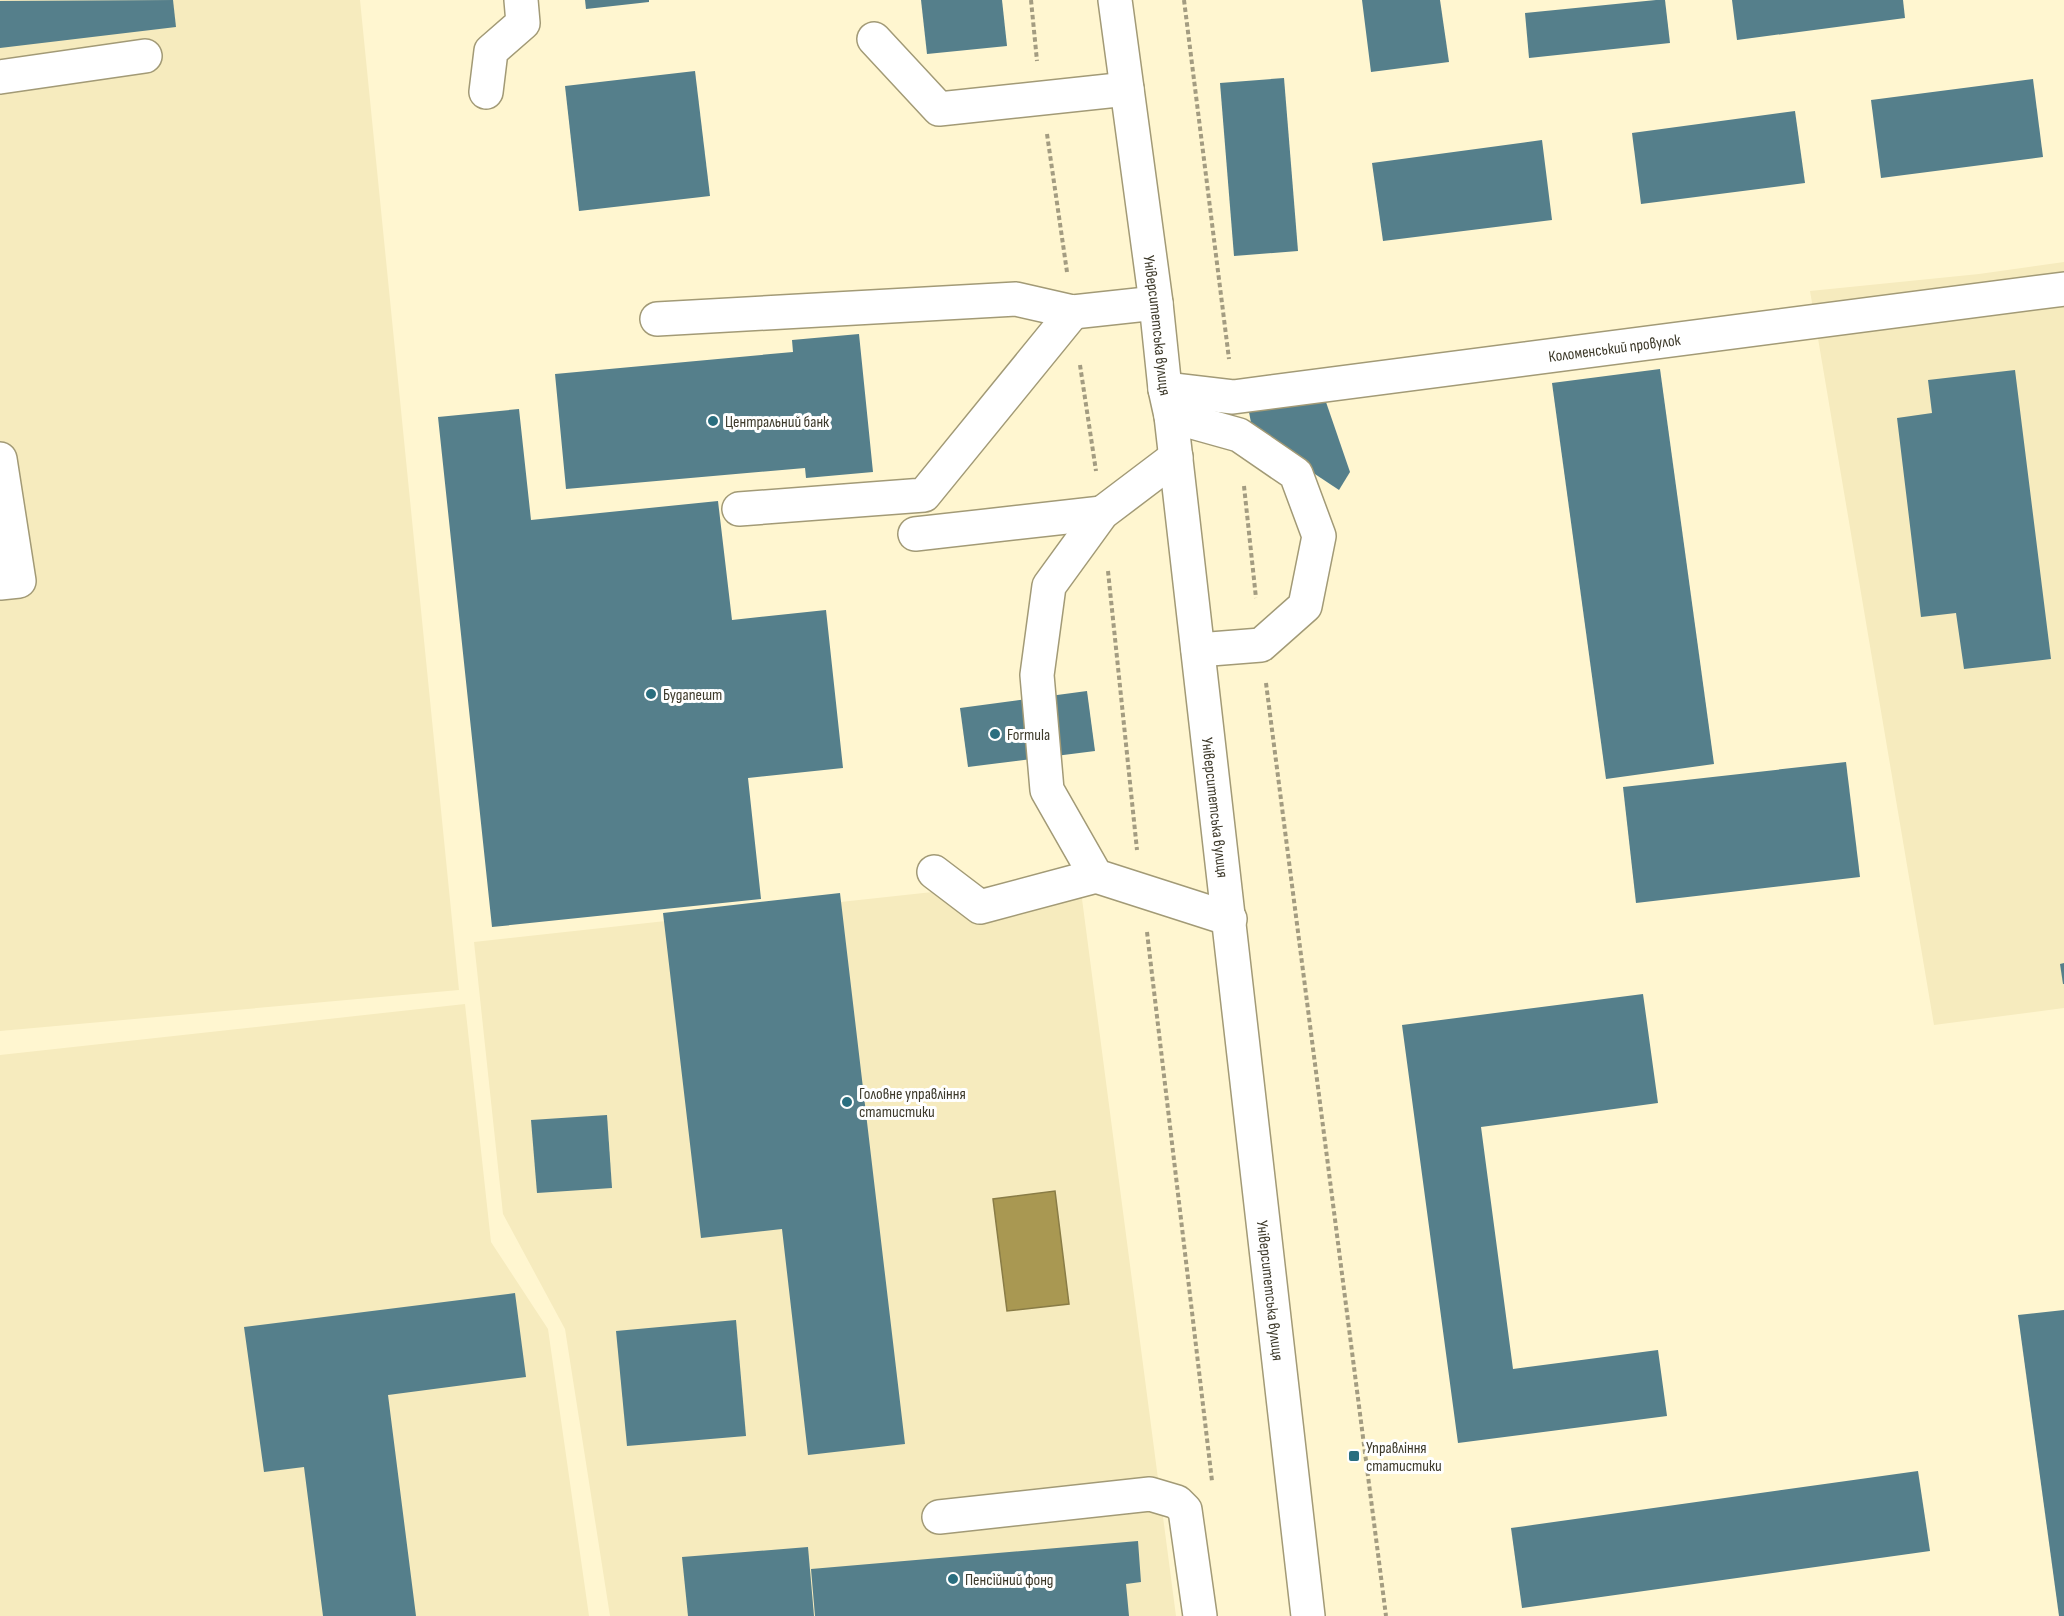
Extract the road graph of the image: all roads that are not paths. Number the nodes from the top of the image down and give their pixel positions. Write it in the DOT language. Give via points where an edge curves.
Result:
graph roads {
  1 [pos="521,0"];
  2 [pos="1116,0"];
  3 [pos="874,39"];
  4 [pos="145,56"];
  5 [pos="0,77"];
  6 [pos="1127,89"];
  7 [pos="486,92"];
  8 [pos="2064,289"];
  9 [pos="1156,303"];
  10 [pos="1072,312"];
  11 [pos="657,320"];
  12 [pos="1168,402"];
  13 [pos="1176,457"];
  14 [pos="0,459"];
  15 [pos="739,508"];
  16 [pos="1102,513"];
  17 [pos="915,534"];
  18 [pos="0,583"];
  19 [pos="1198,650"];
  20 [pos="934,872"];
  21 [pos="1096,876"];
  22 [pos="1230,919"];
  23 [pos="939,1517"];
  24 [pos="1200,1616"];
  25 [pos="1308,1616"];
  1 -- 7 [label="main road" via="523,23 491,51"];
  2 -- 6 [label="main road, Університетська вулиця"];
  3 -- 6 [label="main road" via="939,109"];
  4 -- 5 [label="main road"];
  6 -- 9 [label="main road, Університетська вулиця"];
  8 -- 12 [label="main road, Коломенський провулок" via="1233,397"];
  9 -- 10 [label="main road"];
  9 -- 12 [label="main road, Університетська вулиця"];
  10 -- 11 [label="main road" via="1016,289"];
  10 -- 15 [label="main road" via="924,495"];
  12 -- 13 [label="main road, Університетська вулиця"];
  12 -- 19 [label="main road" via="1239,435 1296,474 1320,536 1305,606 1261,645"];
  13 -- 16 [label="main road"];
  13 -- 19 [label="main road, Університетська вулиця"];
  14 -- 18 [label="main road" via="19,581"];
  16 -- 17 [label="main road"];
  16 -- 21 [label="main road" via="1050,586 1037,675 1047,790"];
  19 -- 22 [label="main road, Університетська вулиця"];
  20 -- 21 [label="main road" via="980,907"];
  21 -- 22 [label="main road"];
  22 -- 25 [label="main road, Університетська вулиця"];
  23 -- 24 [label="main road" via="1150,1494 1177,1502 1185,1510"];
}
